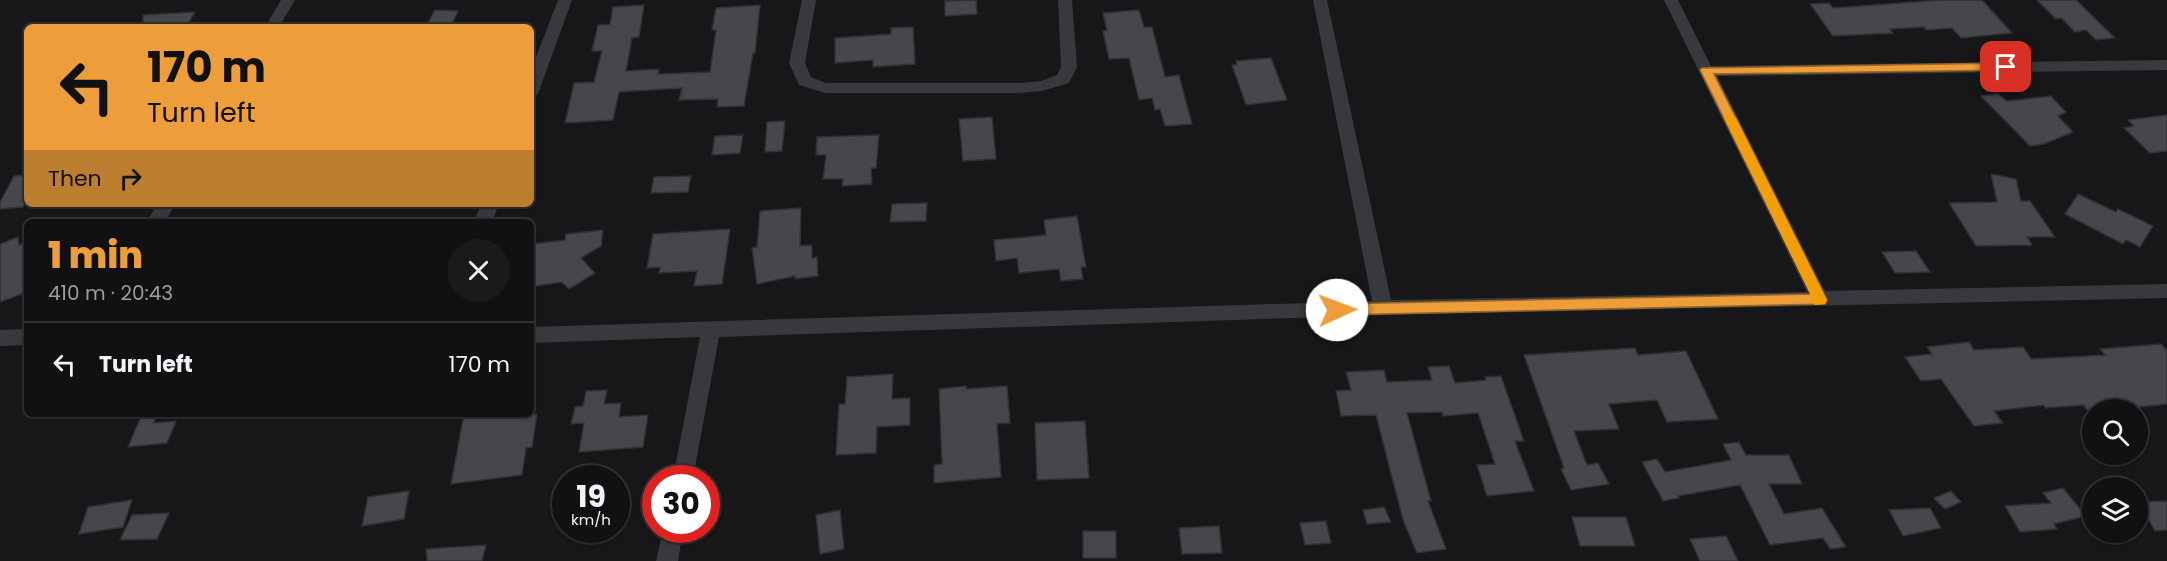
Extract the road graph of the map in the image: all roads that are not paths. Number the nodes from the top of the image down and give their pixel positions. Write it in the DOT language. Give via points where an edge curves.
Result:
graph roads {
  1 [pos="288,0"];
  2 [pos="565,0"];
  3 [pos="809,0"];
  4 [pos="1065,0"];
  5 [pos="1320,0"];
  6 [pos="1671,0"];
  7 [pos="274,24"];
  8 [pos="2167,65"];
  9 [pos="1706,70"];
  10 [pos="534,83"];
  11 [pos="2167,291"];
  12 [pos="1820,300"];
  13 [pos="1383,308"];
  14 [pos="711,329"];
  15 [pos="534,335"];
  16 [pos="24,337"];
  17 [pos="0,338"];
  18 [pos="685,465"];
  19 [pos="670,543"];
  20 [pos="667,561"];
  1 -- 7 [label="street"];
  2 -- 10 [label="street"];
  3 -- 4 [label="street" via="797,63 805,81 825,88 1021,88 1063,79 1069,67"];
  5 -- 13 [label="street"];
  6 -- 9 [label="street"];
  8 -- 9 [label="street"];
  9 -- 12 [label="street"];
  11 -- 12 [label="street"];
  12 -- 13 [label="street"];
  13 -- 14 [label="street"];
  14 -- 15 [label="street"];
  14 -- 18 [label="street"];
  16 -- 17 [label="street"];
  19 -- 20 [label="street"];
}
